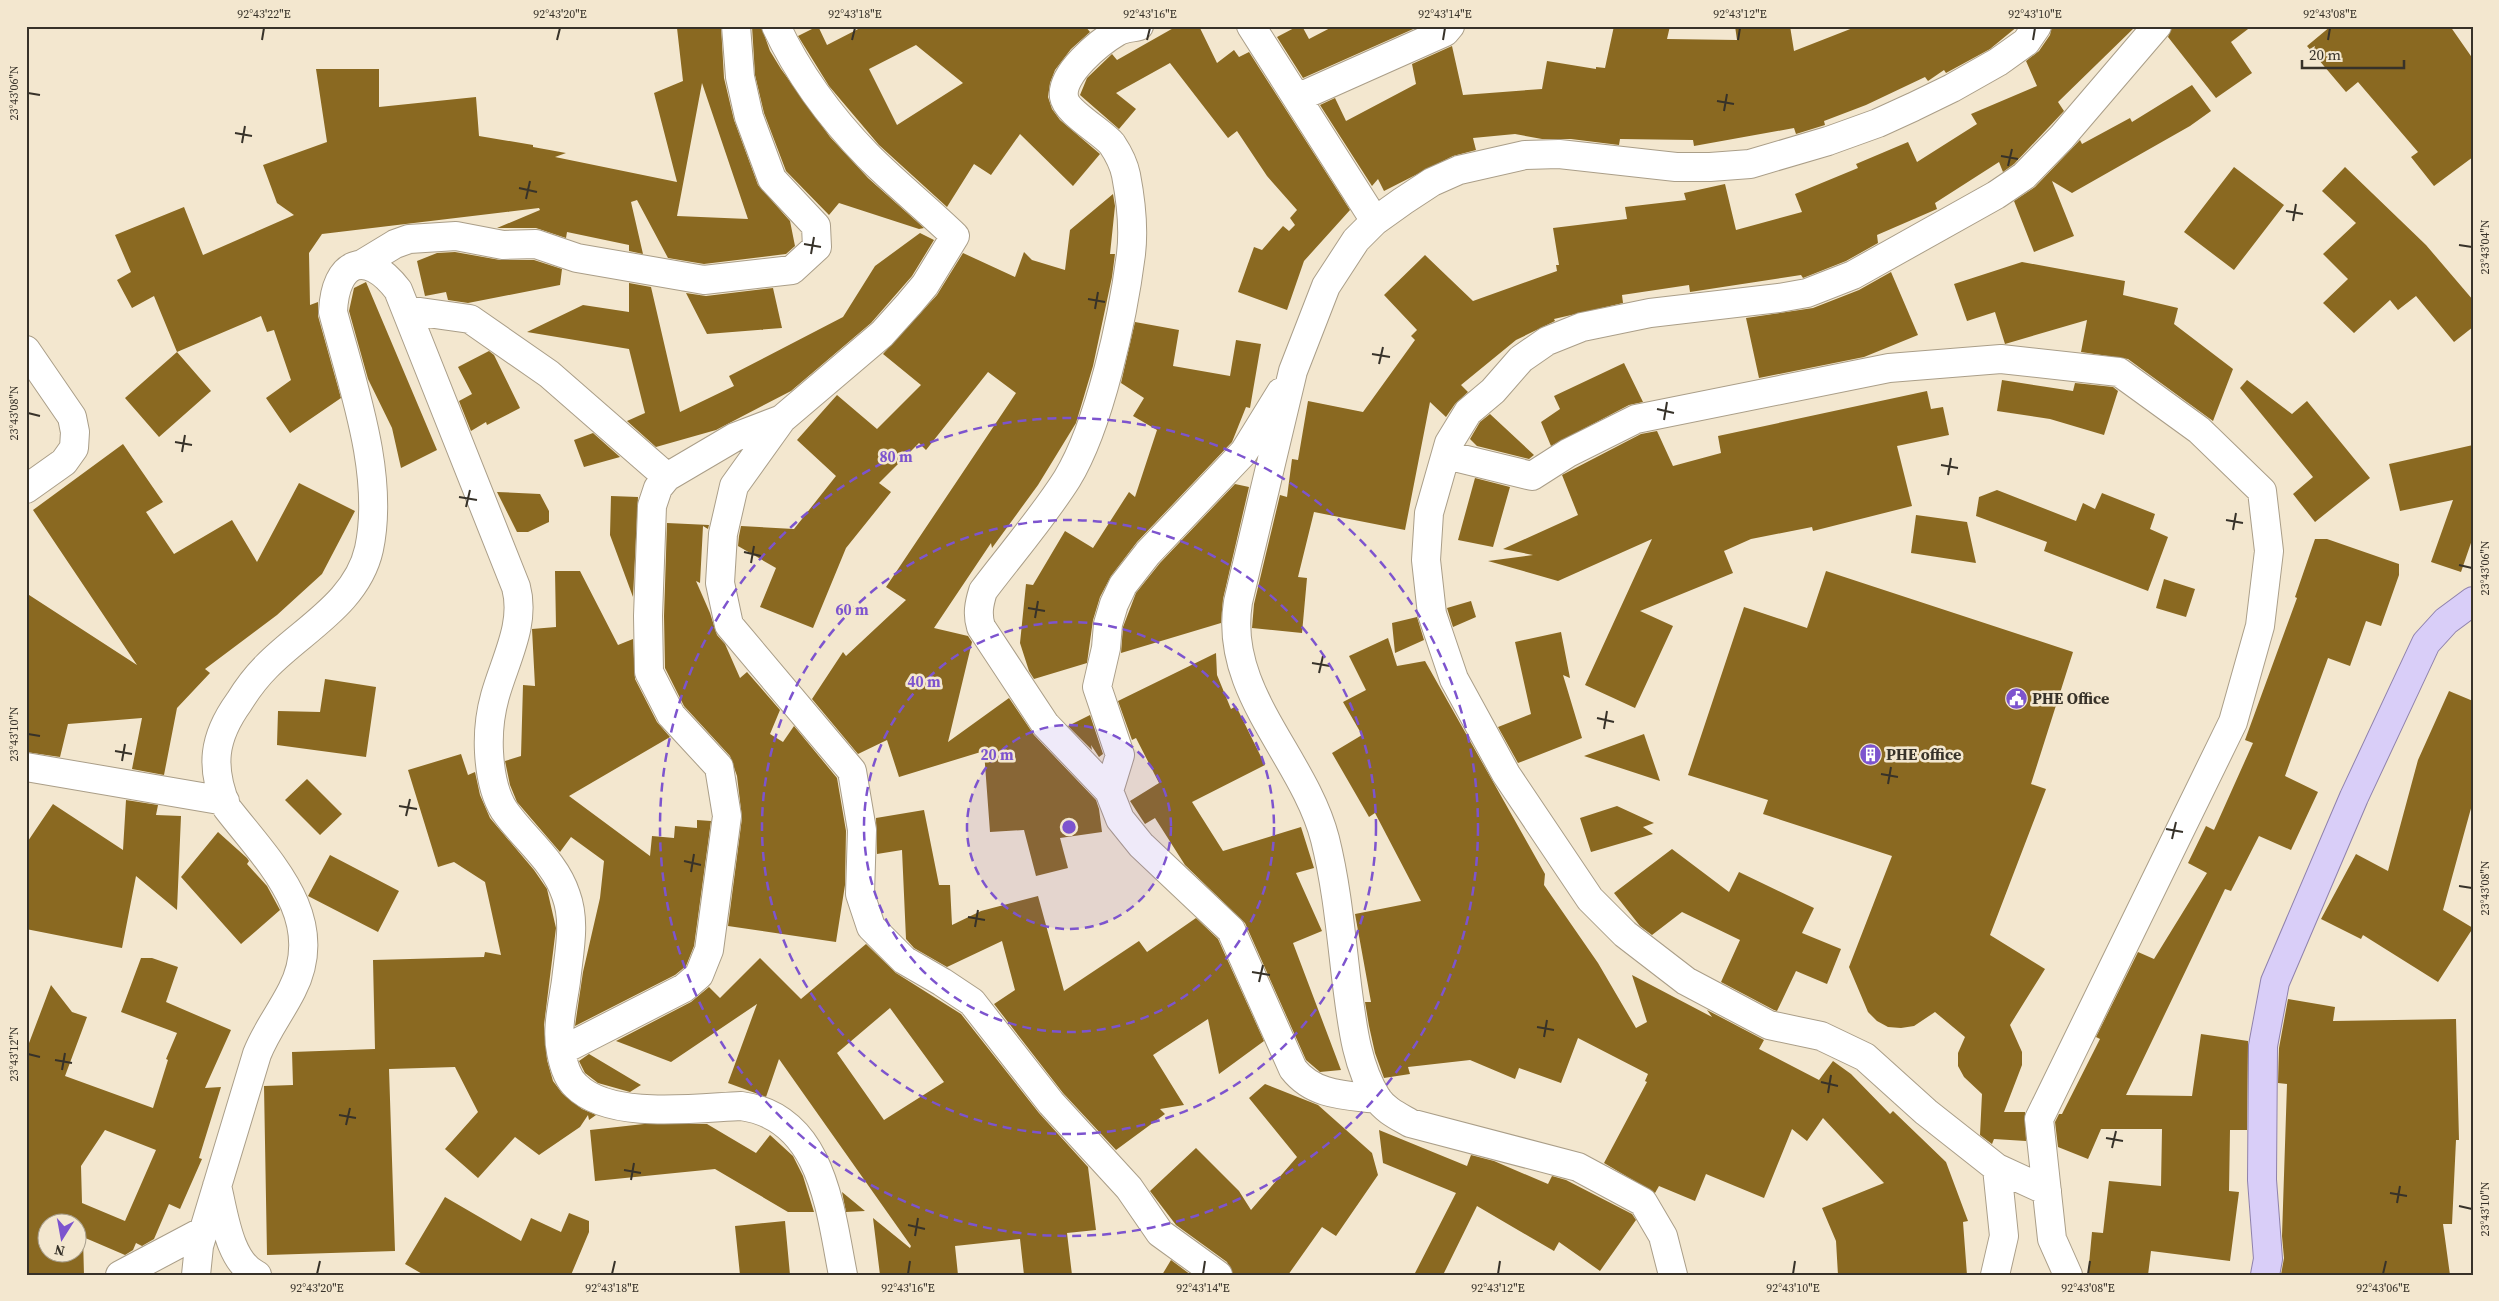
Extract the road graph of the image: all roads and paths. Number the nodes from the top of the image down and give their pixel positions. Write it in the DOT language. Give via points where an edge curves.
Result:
graph roads {
  1 [pos="736,26"];
  2 [pos="776,26"];
  3 [pos="1139,26"];
  4 [pos="1251,26"];
  5 [pos="1450,26"];
  6 [pos="2037,26"];
  7 [pos="2157,26"];
  8 [pos="1297,98"];
  9 [pos="1375,221"];
  10 [pos="362,264"];
  11 [pos="406,310"];
  12 [pos="26,350"];
  13 [pos="1293,371"];
  14 [pos="782,419"];
  15 [pos="1446,455"];
  16 [pos="667,477"];
  17 [pos="26,489"];
  18 [pos="2473,601"];
  19 [pos="26,767"];
  20 [pos="1109,791"];
  21 [pos="224,801"];
  22 [pos="560,1050"];
  23 [pos="1378,1099"];
  24 [pos="1997,1168"];
  25 [pos="217,1186"];
  26 [pos="2047,1191"];
  27 [pos="203,1231"];
  28 [pos="120,1275"];
  29 [pos="196,1275"];
  30 [pos="257,1275"];
  31 [pos="843,1275"];
  32 [pos="1218,1275"];
  33 [pos="1673,1275"];
  34 [pos="1995,1275"];
  35 [pos="2068,1275"];
  36 [pos="2265,1275"];
  1 -- 10 [label="street" via="740,77 749,117 772,179 816,226 817,247 792,270 704,280 577,258 536,244 503,245 456,236 409,239"];
  2 -- 14 [label="street" via="790,56 839,122 868,156 955,236 925,285 882,334"];
  3 -- 20 [label="street" via="1118,31 1081,60 1065,86 1064,97 1069,106 1116,151 1126,174 1130,206 1131,254 1100,397 1066,480 983,592 978,607 981,627 1045,724"];
  4 -- 8 [label="street"];
  5 -- 8 [label="street" via="1445,32"];
  6 -- 9 [label="street" via="2026,42 1998,62 1913,107 1828,141 1750,164 1676,167 1559,154 1525,154 1460,170 1432,182"];
  7 -- 15 [label="street" via="2045,157 1996,195 1828,286 1779,298 1650,313 1582,327 1547,341 1521,359 1468,412 1449,443"];
  8 -- 9 [label="street"];
  9 -- 13 [label="street" via="1356,240 1326,286"];
  10 -- 11 [label="street" via="375,267 388,278 398,290"];
  10 -- 21 [label="street" via="352,266 340,277 333,312 372,478 373,518 369,550 345,596 267,666 230,713 218,737 216,762"];
  11 -- 16 [label="street" via="470,319 549,374"];
  11 -- 22 [label="street" via="520,603 518,624 489,725 489,753 493,781 504,809 548,861 560,878 567,897 572,920"];
  12 -- 17 [label="street" via="72,417 75,432 74,448 64,462"];
  13 -- 20 [label="street" via="1244,452 1148,552 1123,585 1114,604 1097,687 1120,755"];
  13 -- 23 [label="street" via="1238,602 1236,633 1246,681 1306,793 1324,837 1357,1050"];
  14 -- 16 [label="street" via="735,437"];
  14 -- 32 [label="street" via="734,486 723,534 720,583 729,625 852,771 862,830 860,894 871,927 904,960 972,1002 1051,1103 1129,1188 1160,1233"];
  15 -- 24 [label="street" via="1430,513 1426,560 1432,614 1454,679 1506,774 1590,899 1625,934 1686,982 1769,1025 1821,1036 1865,1057 1926,1112"];
  15 -- 26 [label="street" via="1532,476 1568,453 1636,419 1889,368 2001,359 2119,372 2199,430 2262,491 2269,551 2260,626 2233,722 2039,1119"];
  16 -- 22 [label="street" via="658,488 652,506 649,672 671,715 719,767 727,816 709,950 698,975 684,988"];
  18 -- 36 [label="main road" via="2446,621 2426,643 2354,797 2275,982 2263,1046 2262,1180 2268,1259"];
  19 -- 21 [label="street"];
  20 -- 23 [label="street" via="1120,819 1141,845 1231,930 1293,1070 1302,1080 1324,1092"];
  21 -- 25 [label="street" via="286,884 299,911 304,935 301,966 292,989 265,1033"];
  22 -- 31 [label="street" via="567,1072 576,1086 609,1104 634,1109 741,1106 758,1109 788,1126 805,1144 825,1189"];
  23 -- 33 [label="street" via="1390,1112 1410,1123 1578,1167 1643,1202 1664,1236"];
  24 -- 26 [label="street"];
  24 -- 34 [label="street" via="2004,1236"];
  25 -- 27 [label="street"];
  25 -- 30 [label="street" via="235,1253 240,1263"];
  26 -- 35 [label="street" via="2052,1239"];
  27 -- 28 [label="street"];
  27 -- 29 [label="street"];
}
